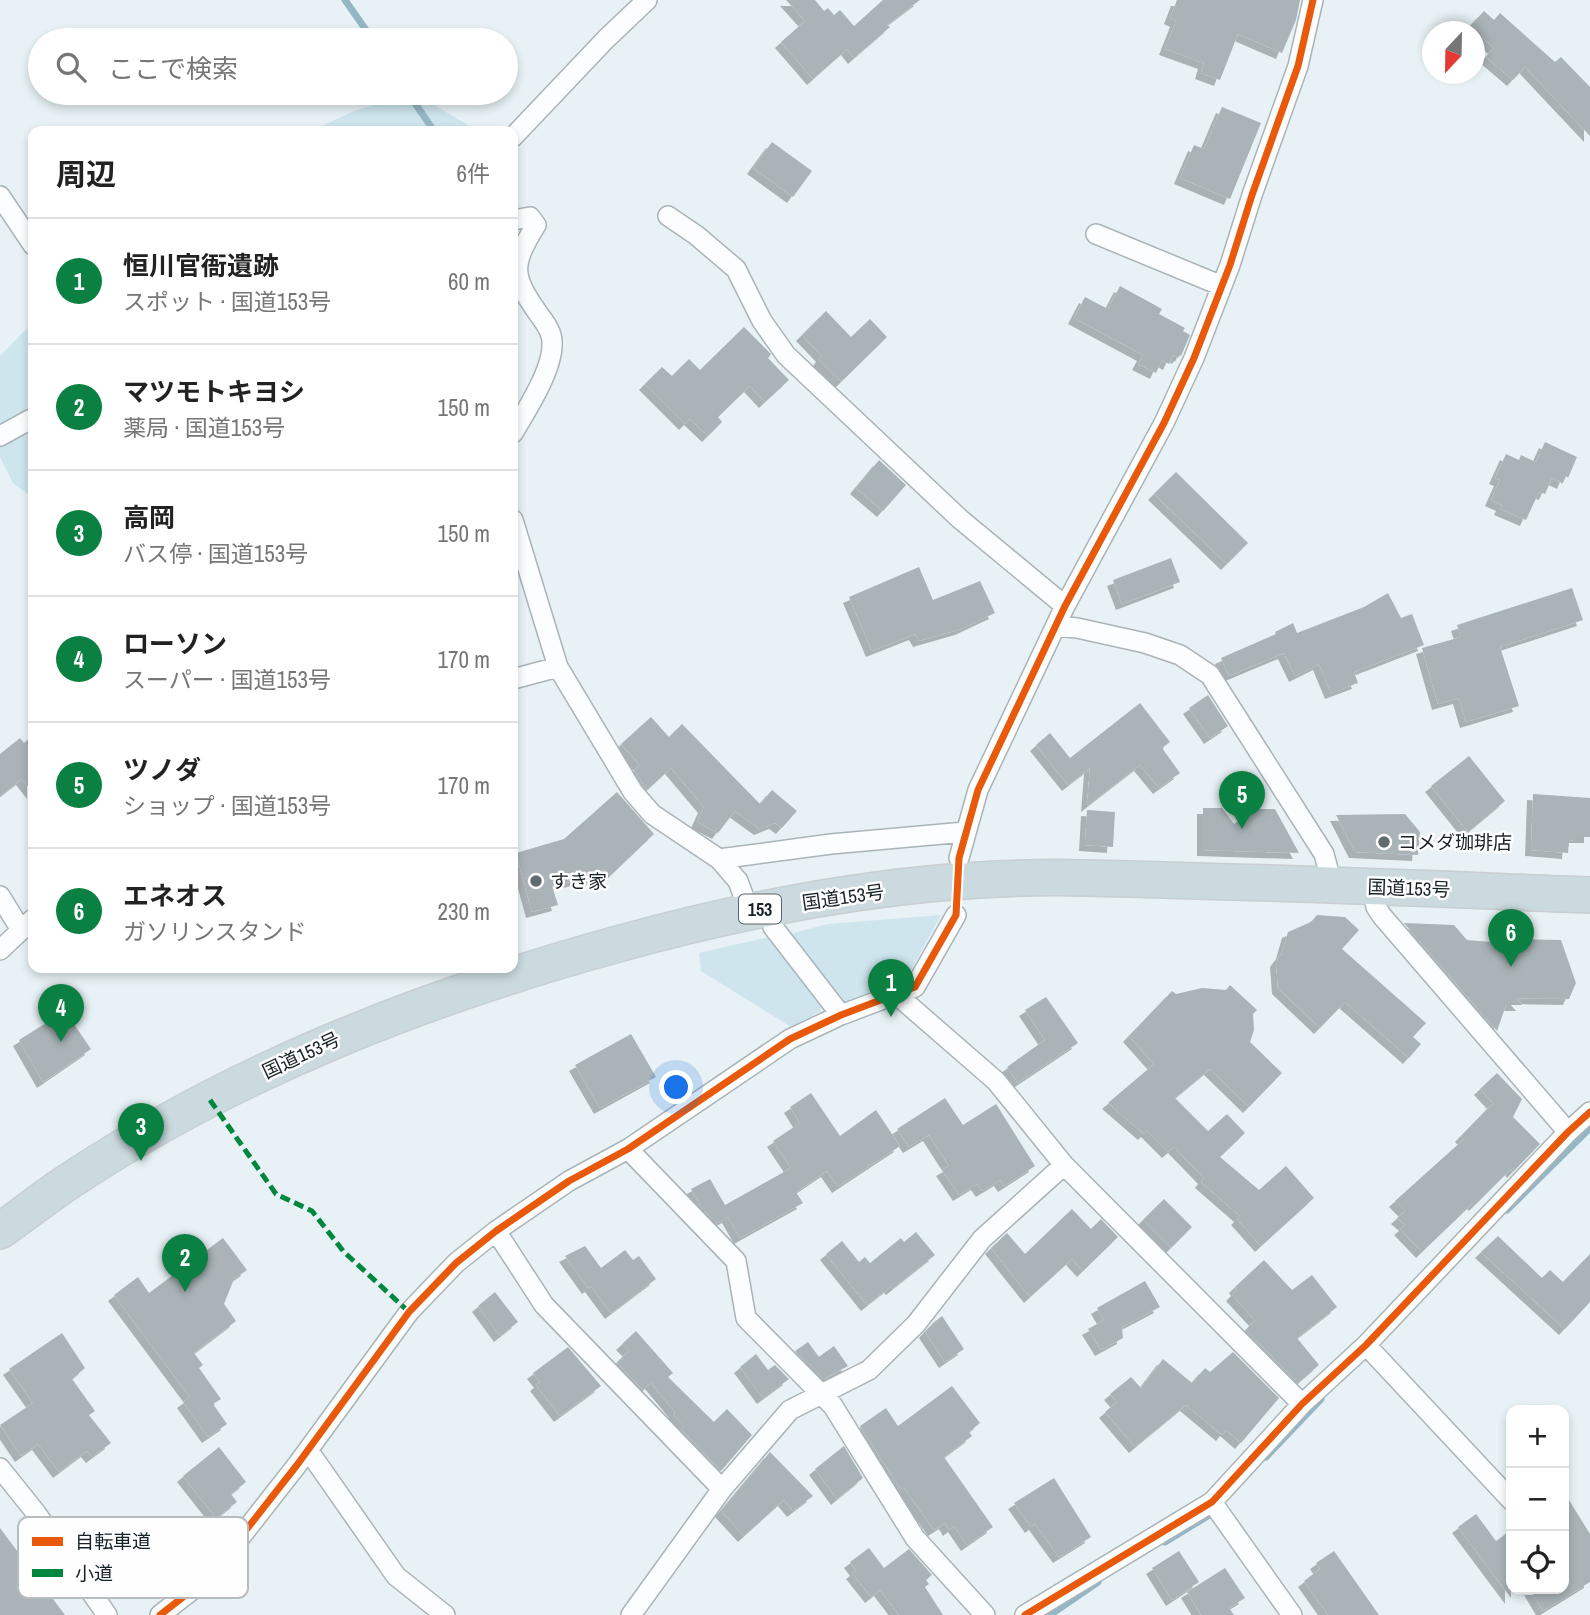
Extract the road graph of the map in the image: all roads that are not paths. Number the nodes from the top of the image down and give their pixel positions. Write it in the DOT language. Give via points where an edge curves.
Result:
graph roads {
  1 [pos="647,0"];
  2 [pos="1313,0"];
  3 [pos="518,132"];
  4 [pos="0,196"];
  5 [pos="668,216"];
  6 [pos="518,219"];
  7 [pos="1096,234"];
  8 [pos="28,238"];
  9 [pos="518,258"];
  10 [pos="518,272"];
  11 [pos="1222,286"];
  12 [pos="28,421"];
  13 [pos="518,424"];
  14 [pos="0,436"];
  15 [pos="518,536"];
  16 [pos="1065,606"];
  17 [pos="1056,626"];
  18 [pos="558,667"];
  19 [pos="518,678"];
  20 [pos="965,832"];
  21 [pos="959,858"];
  22 [pos="719,859"];
  23 [pos="1332,884"];
  24 [pos="1372,886"];
  25 [pos="1590,895"];
  26 [pos="0,896"];
  27 [pos="759,909"];
  28 [pos="956,915"];
  29 [pos="27,925"];
  30 [pos="0,950"];
  31 [pos="517,973"];
  32 [pos="518,973"];
  33 [pos="897,995"];
  34 [pos="841,1015"];
  35 [pos="1590,1112"];
  36 [pos="1568,1132"];
  37 [pos="628,1149"];
  38 [pos="1064,1164"];
  39 [pos="0,1231"];
  40 [pos="496,1231"];
  41 [pos="1366,1345"];
  42 [pos="821,1394"];
  43 [pos="1302,1405"];
  44 [pos="308,1450"];
  45 [pos="0,1468"];
  46 [pos="722,1489"];
  47 [pos="1506,1495"];
  48 [pos="1212,1502"];
  49 [pos="39,1517"];
  50 [pos="248,1527"];
  51 [pos="95,1598"];
  52 [pos="182,1598"];
  53 [pos="107,1615"];
  54 [pos="160,1615"];
  55 [pos="445,1615"];
  56 [pos="631,1615"];
  57 [pos="985,1615"];
  58 [pos="1025,1615"];
  59 [pos="1292,1615"];
  1 -- 3 [label="street"];
  2 -- 11 [label="street" via="1298,66"];
  4 -- 8 [label="street"];
  5 -- 16 [label="street" via="736,269 786,355 960,519"];
  6 -- 9 [label="street" via="530,218 536,225"];
  7 -- 11 [label="street"];
  10 -- 13 [label="street" via="553,343 551,359"];
  11 -- 16 [label="street" via="1164,423"];
  12 -- 14 [label="street"];
  15 -- 18 [label="street"];
  16 -- 17 [label="street"];
  17 -- 20 [label="street" via="978,790"];
  17 -- 23 [label="street" via="1145,643 1180,655 1210,675 1324,854"];
  18 -- 19 [label="street"];
  18 -- 22 [label="street" via="633,792 652,814"];
  20 -- 21 [label="street"];
  20 -- 22 [label="street"];
  22 -- 27 [label="street"];
  23 -- 24 [label="highway, 国道153号 / 153"];
  23 -- 27 [label="highway, 国道153号 / 153" via="1032,877 974,880"];
  24 -- 25 [label="highway, 国道153号 / 153"];
  24 -- 36 [label="street" via="1382,916"];
  26 -- 29 [label="street"];
  27 -- 32 [label="highway, 国道153号 / 153"];
  27 -- 34 [label="street"];
  28 -- 33 [label="street" via="915,987"];
  29 -- 30 [label="street"];
  31 -- 39 [label="highway, 国道153号 / 153" via="423,1004 274,1067 141,1137"];
  33 -- 34 [label="street"];
  33 -- 38 [label="street" via="996,1081"];
  34 -- 37 [label="street" via="790,1039"];
  35 -- 36 [label="street"];
  36 -- 41 [label="street"];
  37 -- 40 [label="street" via="569,1181"];
  37 -- 42 [label="street" via="736,1261 746,1318"];
  38 -- 42 [label="street" via="982,1239 916,1324 869,1370"];
  38 -- 43 [label="street"];
  40 -- 44 [label="street" via="409,1312"];
  40 -- 46 [label="street" via="544,1305"];
  41 -- 43 [label="street"];
  41 -- 47 [label="street"];
  42 -- 46 [label="street" via="790,1410"];
  42 -- 57 [label="street" via="915,1538"];
  43 -- 48 [label="street"];
  44 -- 50 [label="street"];
  44 -- 55 [label="street" via="396,1576"];
  45 -- 49 [label="street"];
  46 -- 56 [label="street"];
  48 -- 58 [label="street"];
  48 -- 59 [label="street"];
  51 -- 53 [label="street"];
  52 -- 54 [label="street"];
}
